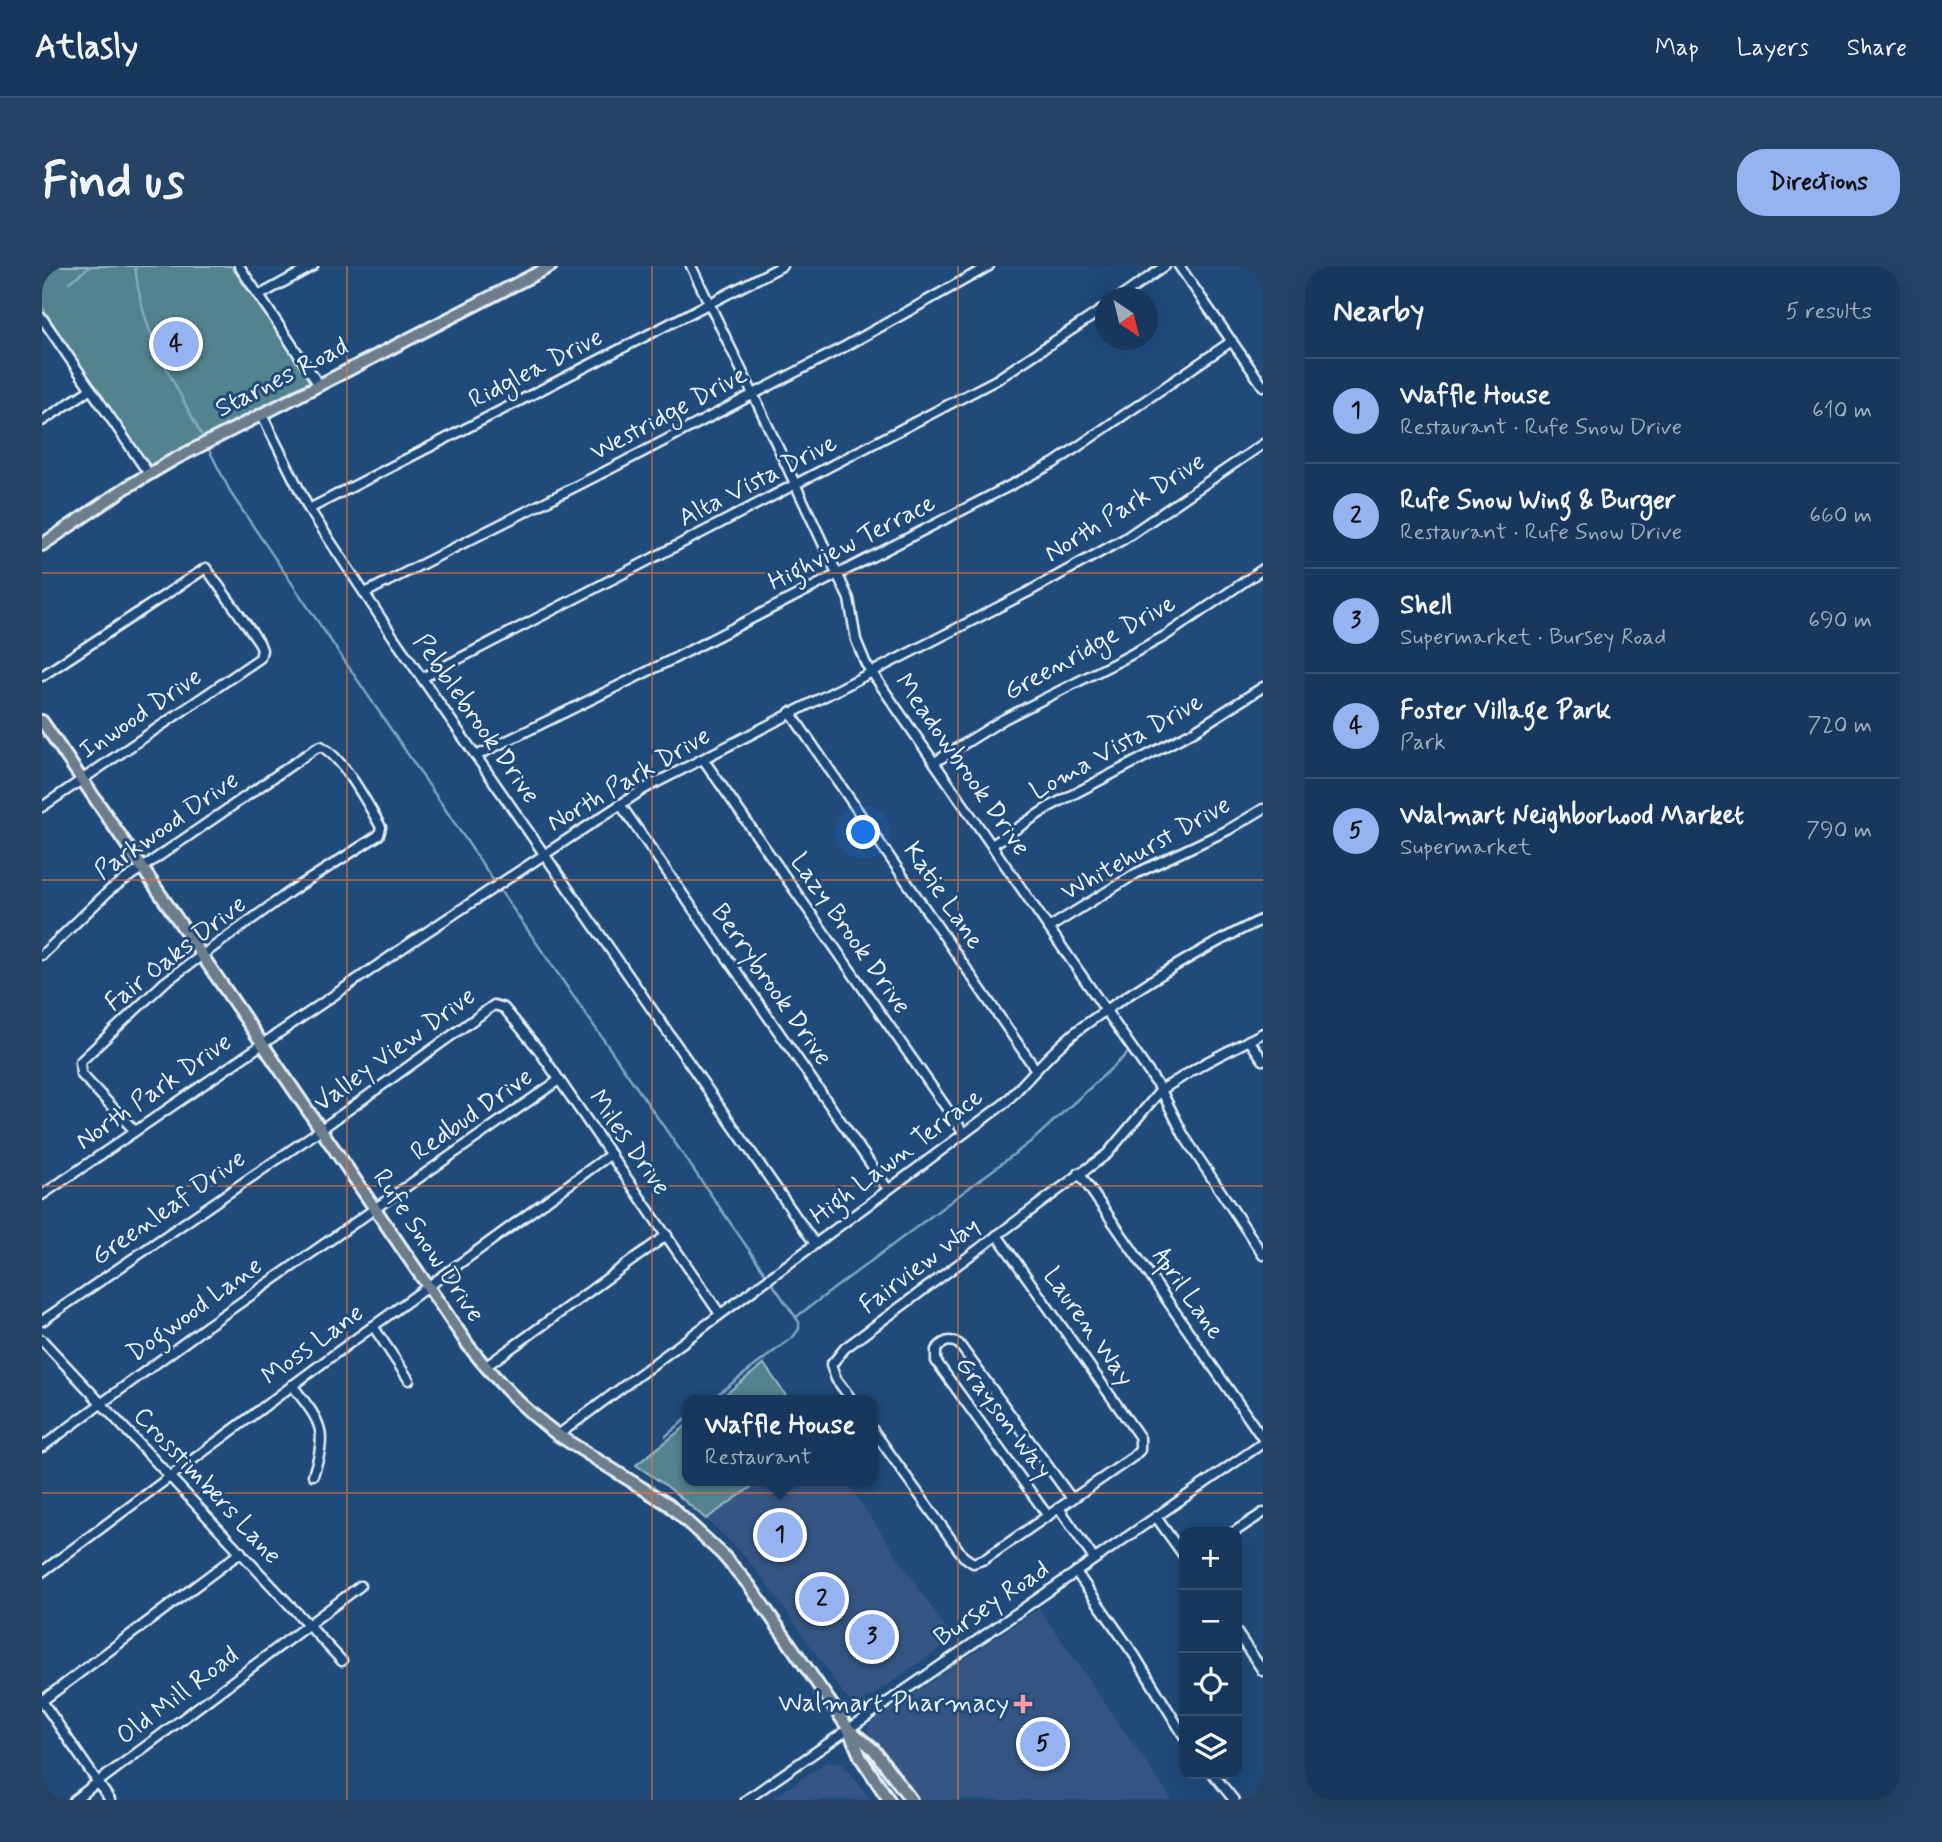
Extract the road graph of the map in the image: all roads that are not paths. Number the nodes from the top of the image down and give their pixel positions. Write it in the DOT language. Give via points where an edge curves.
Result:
graph roads {
  1 [pos="239,266"];
  2 [pos="313,266"];
  3 [pos="551,266"];
  4 [pos="691,266"];
  5 [pos="782,266"];
  6 [pos="989,266"];
  7 [pos="1165,266"];
  8 [pos="1179,266"];
  9 [pos="1135,287"];
  10 [pos="260,295"];
  11 [pos="709,304"];
  12 [pos="1095,314"];
  13 [pos="42,318"];
  14 [pos="1232,341"];
  15 [pos="319,385"];
  16 [pos="1263,386"];
  17 [pos="90,389"];
  18 [pos="753,394"];
  19 [pos="261,415"];
  20 [pos="42,421"];
  21 [pos="1263,444"];
  22 [pos="149,474"];
  23 [pos="796,485"];
  24 [pos="309,509"];
  25 [pos="42,545"];
  26 [pos="1263,569"];
  27 [pos="838,575"];
  28 [pos="365,593"];
  29 [pos="871,672"];
  30 [pos="42,676"];
  31 [pos="422,678"];
  32 [pos="1263,687"];
  33 [pos="790,712"];
  34 [pos="42,721"];
  35 [pos="476,756"];
  36 [pos="703,760"];
  37 [pos="935,762"];
  38 [pos="82,779"];
  39 [pos="620,804"];
  40 [pos="42,807"];
  41 [pos="1263,809"];
  42 [pos="379,835"];
  43 [pos="992,845"];
  44 [pos="544,854"];
  45 [pos="142,867"];
  46 [pos="1263,919"];
  47 [pos="1050,927"];
  48 [pos="42,955"];
  49 [pos="202,955"];
  50 [pos="494,1005"];
  51 [pos="1107,1011"];
  52 [pos="1263,1032"];
  53 [pos="1250,1040"];
  54 [pos="262,1044"];
  55 [pos="1263,1060"];
  56 [pos="1036,1070"];
  57 [pos="559,1080"];
  58 [pos="1161,1090"];
  59 [pos="320,1130"];
  60 [pos="135,1131"];
  61 [pos="964,1133"];
  62 [pos="611,1154"];
  63 [pos="1079,1173"];
  64 [pos="888,1189"];
  65 [pos="44,1192"];
  66 [pos="375,1209"];
  67 [pos="667,1235"];
  68 [pos="997,1235"];
  69 [pos="815,1244"];
  70 [pos="1263,1255"];
  71 [pos="428,1288"];
  72 [pos="720,1314"];
  73 [pos="42,1321"];
  74 [pos="373,1326"];
  75 [pos="42,1340"];
  76 [pos="485,1367"];
  77 [pos="409,1380"];
  78 [pos="292,1385"];
  79 [pos="848,1395"];
  80 [pos="102,1403"];
  81 [pos="558,1435"];
  82 [pos="878,1437"];
  83 [pos="1263,1441"];
  84 [pos="42,1447"];
  85 [pos="313,1475"];
  86 [pos="169,1477"];
  87 [pos="1072,1500"];
  88 [pos="1059,1508"];
  89 [pos="1263,1514"];
  90 [pos="1048,1516"];
  91 [pos="1156,1517"];
  92 [pos="1242,1527"];
  93 [pos="1179,1549"];
  94 [pos="241,1552"];
  95 [pos="1094,1559"];
  96 [pos="42,1572"];
  97 [pos="1076,1572"];
  98 [pos="360,1586"];
  99 [pos="308,1625"];
  100 [pos="1242,1640"];
  101 [pos="342,1661"];
  102 [pos="1263,1671"];
  103 [pos="42,1701"];
  104 [pos="848,1728"];
  105 [pos="1179,1728"];
  106 [pos="1217,1779"];
  107 [pos="97,1782"];
  108 [pos="74,1800"];
  109 [pos="110,1800"];
  110 [pos="746,1800"];
  111 [pos="889,1800"];
  112 [pos="911,1800"];
  113 [pos="1234,1800"];
  1 -- 10 [label="street"];
  2 -- 10 [label="street"];
  3 -- 15 [label="main road, Starnes Road"];
  4 -- 11 [label="street, Meadowbrook Drive"];
  5 -- 11 [label="street, Ridglea Drive"];
  6 -- 18 [label="street, Westridge Drive"];
  7 -- 9 [label="street"];
  8 -- 14 [label="street"];
  10 -- 15 [label="street"];
  11 -- 18 [label="street, Meadowbrook Drive"];
  11 -- 24 [label="street, Ridglea Drive"];
  12 -- 23 [label="street, Alta Vista Drive" via="996,380"];
  13 -- 17 [label="street"];
  14 -- 16 [label="street"];
  14 -- 27 [label="street, Highview Terrace" via="1054,463"];
  15 -- 19 [label="main road, Starnes Road"];
  17 -- 20 [label="street"];
  17 -- 22 [label="street"];
  18 -- 23 [label="street, Meadowbrook Drive"];
  18 -- 28 [label="street, Westridge Drive"];
  19 -- 22 [label="main road, Starnes Road"];
  19 -- 24 [label="street, Pebblebrook Drive"];
  21 -- 29 [label="street, North Park Drive" via="1124,539"];
  22 -- 25 [label="main road, Starnes Road"];
  23 -- 27 [label="street, Meadowbrook Drive"];
  23 -- 31 [label="street, Alta Vista Drive"];
  24 -- 28 [label="street, Pebblebrook Drive"];
  26 -- 37 [label="street, Greenridge Drive" via="1165,636 1004,719"];
  27 -- 29 [label="street, Meadowbrook Drive" via="849,599 858,648"];
  27 -- 35 [label="street, Highview Terrace"];
  28 -- 31 [label="street, Pebblebrook Drive"];
  29 -- 33 [label="street, North Park Drive"];
  29 -- 37 [label="street, Meadowbrook Drive"];
  30 -- 38 [label="street, Inwood Drive" via="202,568 209,570 259,642 260,658"];
  31 -- 35 [label="street, Pebblebrook Drive"];
  32 -- 43 [label="street, Loma Vista Drive" via="1194,731 1049,807"];
  33 -- 36 [label="street, North Park Drive"];
  33 -- 56 [label="street, Katie Lane"];
  34 -- 38 [label="main road, Rufe Snow Drive"];
  35 -- 44 [label="street, Pebblebrook Drive"];
  36 -- 39 [label="street, North Park Drive"];
  36 -- 61 [label="street, Lazy Brook Drive"];
  37 -- 43 [label="street, Meadowbrook Drive"];
  38 -- 40 [label="street, Inwood Drive"];
  38 -- 45 [label="main road, Rufe Snow Drive"];
  39 -- 44 [label="street, North Park Drive"];
  39 -- 64 [label="street, Berrybrook Drive"];
  41 -- 47 [label="street, Whitehurst Drive" via="1137,873"];
  42 -- 45 [label="street, Parkwood Drive" via="381,827 362,795 321,746"];
  42 -- 49 [label="street, Fair Oaks Drive"];
  43 -- 47 [label="street, Meadowbrook Drive"];
  44 -- 54 [label="street, North Park Drive"];
  44 -- 69 [label="street, Pebblebrook Drive"];
  45 -- 48 [label="street, Parkwood Drive" via="110,890"];
  45 -- 49 [label="main road, Rufe Snow Drive"];
  46 -- 51 [label="street, High Lawn Terrace"];
  47 -- 51 [label="street, Meadowbrook Drive"];
  49 -- 54 [label="main road, Rufe Snow Drive"];
  49 -- 60 [label="street, Fair Oaks Drive" via="165,982 80,1062 81,1073"];
  50 -- 57 [label="street, Miles Drive" via="510,1014"];
  50 -- 59 [label="street, Valley View Drive"];
  51 -- 56 [label="street, High Lawn Terrace"];
  51 -- 58 [label="street, Meadowbrook Drive"];
  52 -- 53 [label="street, Fairview Way"];
  53 -- 55 [label="street"];
  53 -- 58 [label="street, Fairview Way"];
  54 -- 59 [label="main road, Rufe Snow Drive"];
  54 -- 60 [label="street, North Park Drive"];
  56 -- 61 [label="street, High Lawn Terrace" via="1005,1103"];
  57 -- 62 [label="street, Miles Drive"];
  57 -- 66 [label="street, Redbud Drive"];
  58 -- 63 [label="street, Fairview Way" via="1117,1144"];
  58 -- 70 [label="street, Meadowbrook Drive" via="1184,1136"];
  59 -- 66 [label="main road, Rufe Snow Drive"];
  59 -- 73 [label="street, Greenleaf Drive"];
  60 -- 65 [label="street, North Park Drive"];
  61 -- 64 [label="street, High Lawn Terrace"];
  62 -- 67 [label="street, Miles Drive"];
  62 -- 71 [label="street, Moss Lane"];
  63 -- 68 [label="street, Fairview Way"];
  63 -- 83 [label="street, April Lane"];
  64 -- 69 [label="street, High Lawn Terrace"];
  66 -- 71 [label="main road, Rufe Snow Drive"];
  66 -- 80 [label="street, Dogwood Lane"];
  67 -- 72 [label="street, Miles Drive"];
  67 -- 76 [label="street"];
  68 -- 79 [label="street, Fairview Way" via="845,1348 831,1365"];
  68 -- 87 [label="street, Lauren Way" via="1136,1432 1140,1445 1133,1457"];
  69 -- 72 [label="street, High Lawn Terrace"];
  71 -- 74 [label="street, Moss Lane"];
  71 -- 76 [label="main road, Rufe Snow Drive"];
  72 -- 81 [label="street, High Lawn Terrace"];
  74 -- 77 [label="street"];
  74 -- 78 [label="street, Moss Lane"];
  75 -- 80 [label="street, Crosstimbers Lane"];
  76 -- 81 [label="main road, Rufe Snow Drive" via="514,1399"];
  78 -- 85 [label="street" via="320,1426 322,1447"];
  78 -- 86 [label="street, Moss Lane"];
  80 -- 84 [label="street, Dogwood Lane"];
  80 -- 86 [label="street, Crosstimbers Lane"];
  81 -- 104 [label="main road, Rufe Snow Drive" via="669,1505 707,1538 749,1585"];
  82 -- 90 [label="street" via="963,1556 973,1563"];
  83 -- 91 [label="street, Bursey Road"];
  86 -- 94 [label="street, Crosstimbers Lane"];
  86 -- 96 [label="street, Moss Lane"];
  87 -- 88 [label="street"];
  87 -- 90 [label="street, Grayson Way" via="959,1344 941,1344 936,1361"];
  88 -- 90 [label="street"];
  88 -- 95 [label="street, Grayson Way"];
  89 -- 92 [label="street"];
  91 -- 93 [label="street"];
  91 -- 95 [label="street, Bursey Road"];
  94 -- 99 [label="street, Crosstimbers Lane"];
  94 -- 103 [label="street"];
  95 -- 97 [label="street, Bursey Road"];
  97 -- 104 [label="street, Bursey Road"];
  97 -- 105 [label="street"];
  98 -- 99 [label="street, Old Mill Road"];
  99 -- 101 [label="street, Crosstimbers Lane"];
  99 -- 107 [label="street, Old Mill Road"];
  100 -- 102 [label="street"];
  103 -- 107 [label="street"];
  104 -- 110 [label="street, Bursey Road"];
  104 -- 111 [label="main road, Rufe Snow Drive" via="861,1758"];
  104 -- 112 [label="main road, Rufe Snow Drive" via="874,1750"];
  106 -- 113 [label="street"];
  107 -- 108 [label="street, Old Mill Road"];
  107 -- 109 [label="street"];
}
